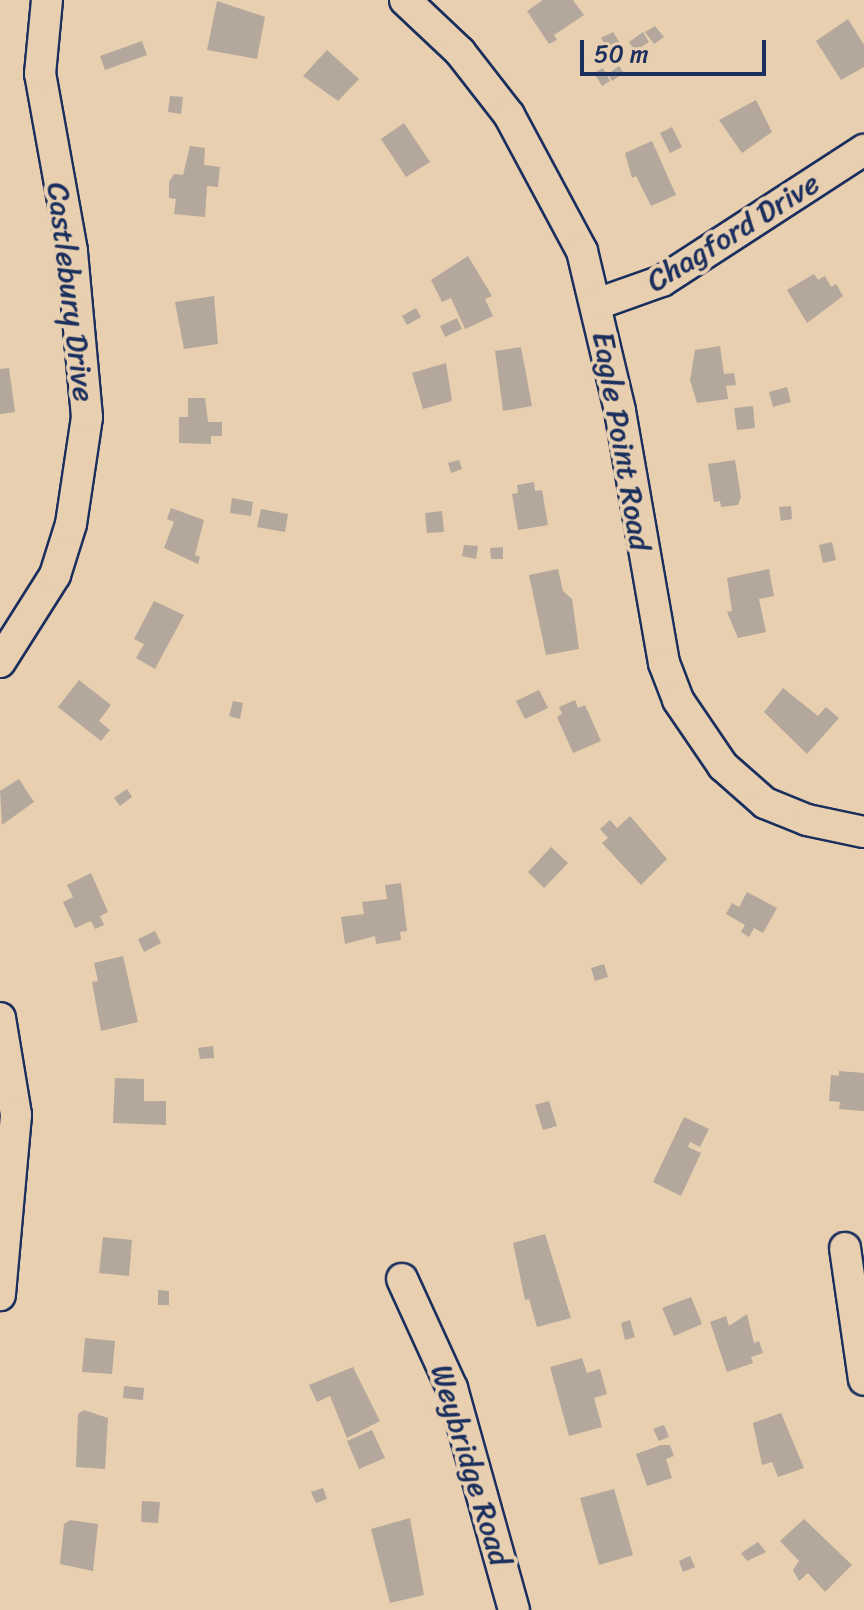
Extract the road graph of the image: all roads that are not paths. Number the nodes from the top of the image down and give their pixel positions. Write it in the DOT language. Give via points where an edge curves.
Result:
graph roads {
  1 [pos="47,0"];
  2 [pos="421,5"];
  3 [pos="864,150"];
  4 [pos="597,304"];
  5 [pos="0,662"];
  6 [pos="864,832"];
  7 [pos="0,1018"];
  8 [pos="3,1238"];
  9 [pos="845,1248"];
  10 [pos="402,1279"];
  11 [pos="0,1295"];
  12 [pos="864,1380"];
  13 [pos="514,1610"];
  1 -- 5 [label="street, Castlebury Drive" via="40,74 72,251 87,417 71,524 55,575"];
  2 -- 4 [label="street, Eagle Point Road" via="543,170 582,251"];
  3 -- 4 [label="street, Chagford Drive" via="662,281"];
  4 -- 6 [label="street, Eagle Point Road" via="647,582 664,663 678,700 723,766 765,803 807,820"];
  7 -- 8 [label="street" via="16,1115"];
  8 -- 11 [label="street"];
  9 -- 12 [label="street"];
  10 -- 13 [label="street, Weybridge Road" via="452,1388"];
}
